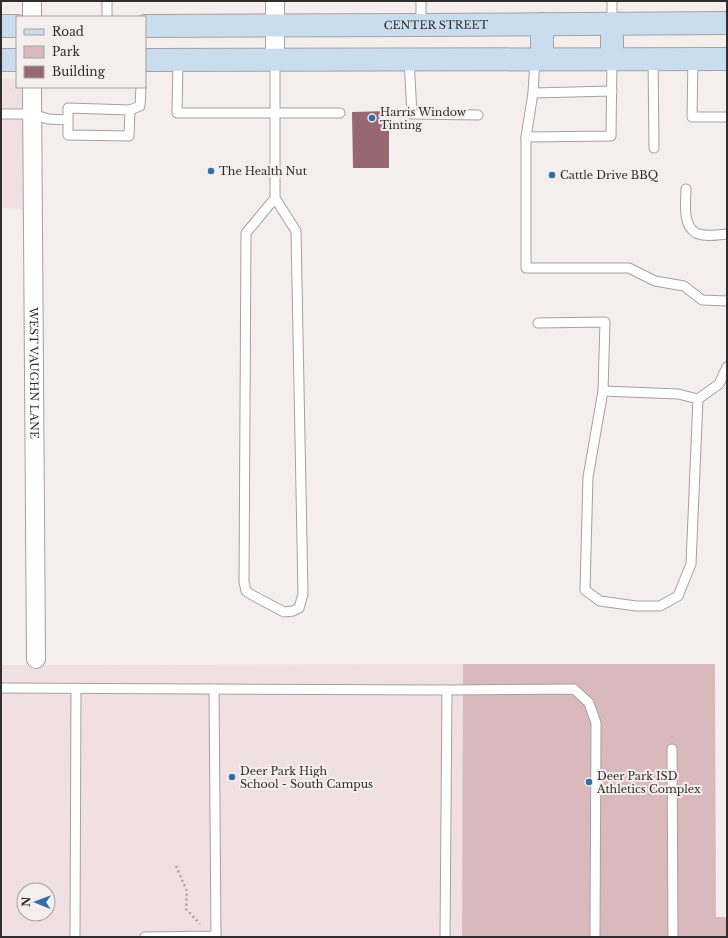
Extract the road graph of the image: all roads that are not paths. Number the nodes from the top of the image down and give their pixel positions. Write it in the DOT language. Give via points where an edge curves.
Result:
graph roads {
  1 [pos="32,1"];
  2 [pos="107,1"];
  3 [pos="275,1"];
  4 [pos="421,1"];
  5 [pos="612,1"];
  6 [pos="32,16"];
  7 [pos="107,16"];
  8 [pos="612,23"];
  9 [pos="727,23"];
  10 [pos="542,24"];
  11 [pos="421,25"];
  12 [pos="1,26"];
  13 [pos="16,26"];
  14 [pos="146,26"];
  15 [pos="275,26"];
  16 [pos="415,59"];
  17 [pos="538,59"];
  18 [pos="612,59"];
  19 [pos="652,59"];
  20 [pos="693,59"];
  21 [pos="727,59"];
  22 [pos="1,60"];
  23 [pos="16,60"];
  24 [pos="146,60"];
  25 [pos="178,60"];
  26 [pos="275,60"];
  27 [pos="32,88"];
  28 [pos="141,88"];
  29 [pos="612,91"];
  30 [pos="533,93"];
  31 [pos="130,110"];
  32 [pos="275,112"];
  33 [pos="340,113"];
  34 [pos="1,114"];
  35 [pos="32,114"];
  36 [pos="478,115"];
  37 [pos="727,117"];
  38 [pos="68,120"];
  39 [pos="526,137"];
  40 [pos="654,148"];
  41 [pos="686,189"];
  42 [pos="275,198"];
  43 [pos="727,234"];
  44 [pos="727,301"];
  45 [pos="538,323"];
  46 [pos="727,367"];
  47 [pos="603,391"];
  48 [pos="698,399"];
  49 [pos="36,659"];
  50 [pos="1,688"];
  51 [pos="76,689"];
  52 [pos="214,689"];
  53 [pos="447,690"];
  54 [pos="672,749"];
  55 [pos="75,937"];
  56 [pos="145,937"];
  57 [pos="445,937"];
  58 [pos="595,937"];
  59 [pos="673,937"];
  1 -- 6 [label="street"];
  2 -- 7 [label="lane"];
  3 -- 15 [label="street"];
  4 -- 11 [label="lane"];
  5 -- 8 [label="lane"];
  8 -- 9 [label="main road, CENTER STREET"];
  8 -- 10 [label="main road, CENTER STREET"];
  8 -- 18 [label="main road"];
  10 -- 11 [label="main road, CENTER STREET"];
  10 -- 17 [label="main road"];
  11 -- 15 [label="main road, CENTER STREET"];
  11 -- 16 [label="main road"];
  12 -- 13 [label="main road"];
  14 -- 15 [label="main road, CENTER STREET"];
  15 -- 26 [label="street"];
  16 -- 17 [label="main road"];
  16 -- 26 [label="main road"];
  16 -- 36 [label="lane" via="412,114"];
  17 -- 18 [label="main road"];
  17 -- 30 [label="lane"];
  18 -- 19 [label="main road"];
  18 -- 29 [label="lane"];
  19 -- 20 [label="main road"];
  19 -- 40 [label="lane"];
  20 -- 21 [label="main road"];
  20 -- 37 [label="lane" via="692,117"];
  22 -- 23 [label="main road"];
  24 -- 25 [label="main road"];
  25 -- 26 [label="main road"];
  25 -- 32 [label="lane" via="177,113"];
  26 -- 32 [label="lane"];
  27 -- 35 [label="street, WEST VAUGHN LANE"];
  28 -- 31 [label="lane" via="140,106"];
  29 -- 30 [label="lane"];
  29 -- 39 [label="lane" via="611,136"];
  30 -- 39 [label="lane"];
  31 -- 38 [label="lane" via="68,108"];
  31 -- 38 [label="lane" via="129,136 68,135"];
  32 -- 33 [label="lane"];
  32 -- 42 [label="lane"];
  34 -- 35 [label="lane"];
  35 -- 38 [label="lane" via="48,119"];
  35 -- 49 [label="street, WEST VAUGHN LANE"];
  39 -- 44 [label="lane" via="526,268 629,268 655,281 684,286 702,300"];
  41 -- 43 [label="lane" via="686,219 690,227 696,233 706,235"];
  42 -- 42 [label="lane" via="296,231 303,594 299,608 284,612 246,591 244,582 246,233"];
  45 -- 47 [label="lane" via="604,322"];
  46 -- 48 [label="lane" via="719,384"];
  47 -- 48 [label="lane" via="678,394"];
  47 -- 48 [label="lane" via="588,477 584,590 600,601 636,606 660,606 678,596 691,564"];
  50 -- 51 [label="lane"];
  51 -- 52 [label="lane"];
  51 -- 55 [label="lane"];
  52 -- 53 [label="lane"];
  52 -- 56 [label="lane" via="216,936"];
  53 -- 57 [label="lane"];
  53 -- 58 [label="lane" via="574,689 589,703 596,723"];
  54 -- 59 [label="lane"];
}
